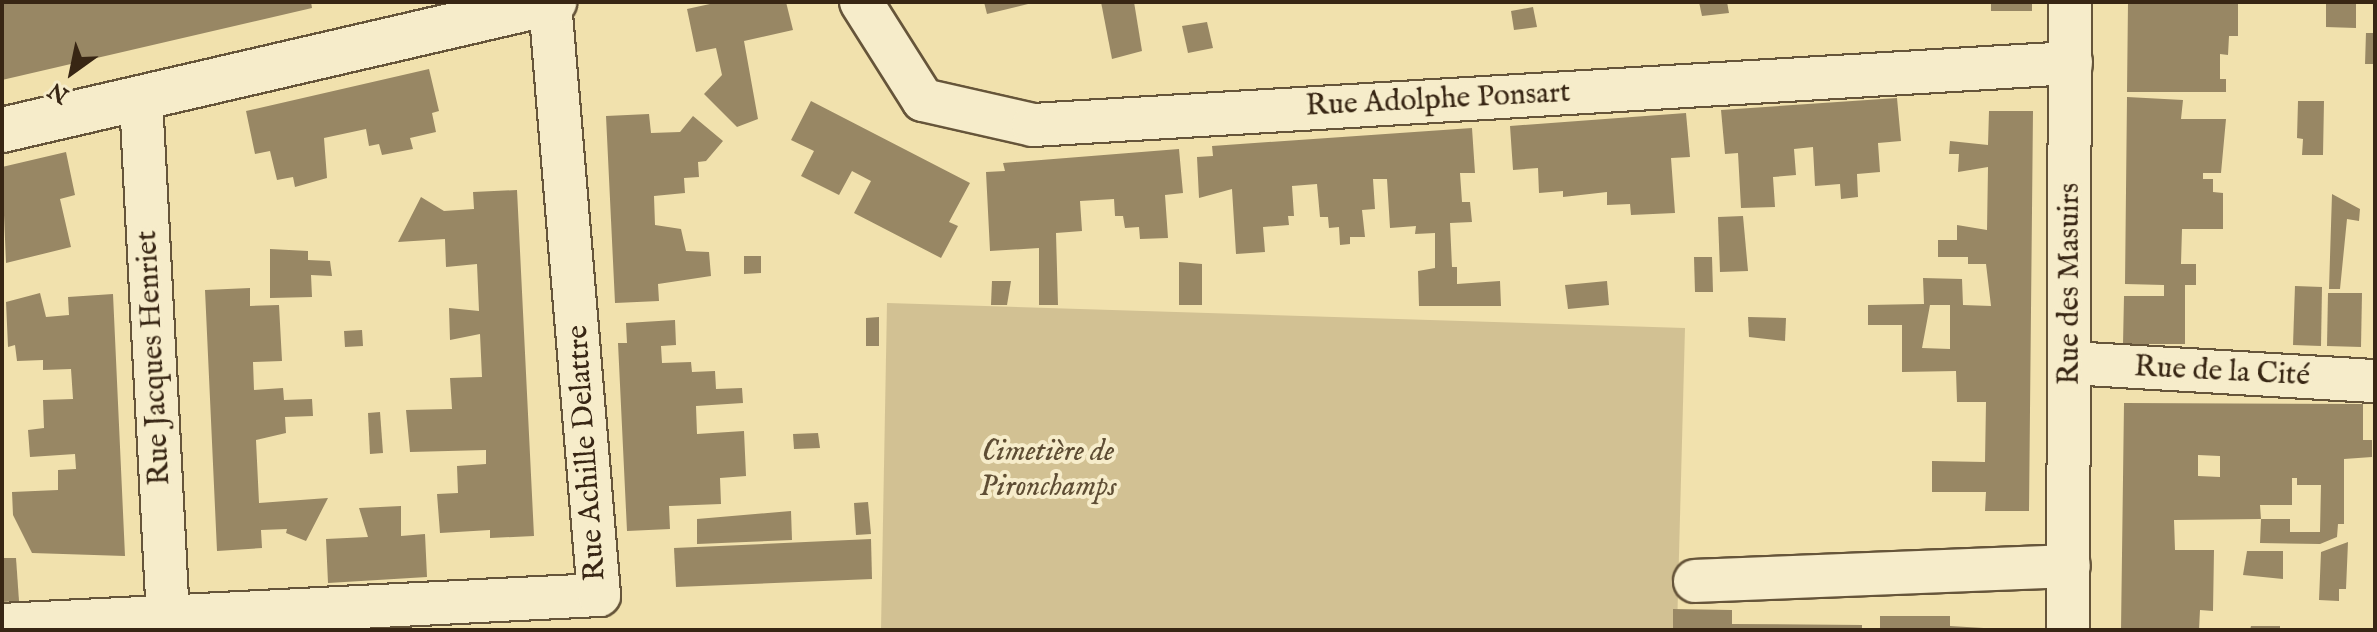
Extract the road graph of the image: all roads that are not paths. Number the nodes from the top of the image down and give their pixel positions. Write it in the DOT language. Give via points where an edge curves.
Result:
graph roads {
  1 [pos="552,2"];
  2 [pos="861,2"];
  3 [pos="2070,2"];
  4 [pos="2071,63"];
  5 [pos="141,99"];
  6 [pos="2,130"];
  7 [pos="2070,363"];
  8 [pos="2375,381"];
  9 [pos="2069,566"];
  10 [pos="1695,581"];
  11 [pos="168,617"];
  12 [pos="2,625"];
  13 [pos="2068,630"];
  1 -- 5 [label="street"];
  1 -- 11 [label="street, Rue Achille Delattre" via="599,595"];
  2 -- 4 [label="street, Rue Adolphe Ponsart" via="923,100 1033,125"];
  3 -- 4 [label="street, Rue des Masuirs"];
  4 -- 7 [label="street, Rue des Masuirs"];
  5 -- 6 [label="street"];
  5 -- 11 [label="street, Rue Jacques Henriet"];
  7 -- 8 [label="street, Rue de la Cité"];
  7 -- 9 [label="street, Rue des Masuirs"];
  9 -- 10 [label="street"];
  9 -- 13 [label="street, Rue des Masuirs"];
  11 -- 12 [label="street, Rue Achille Delattre"];
}
